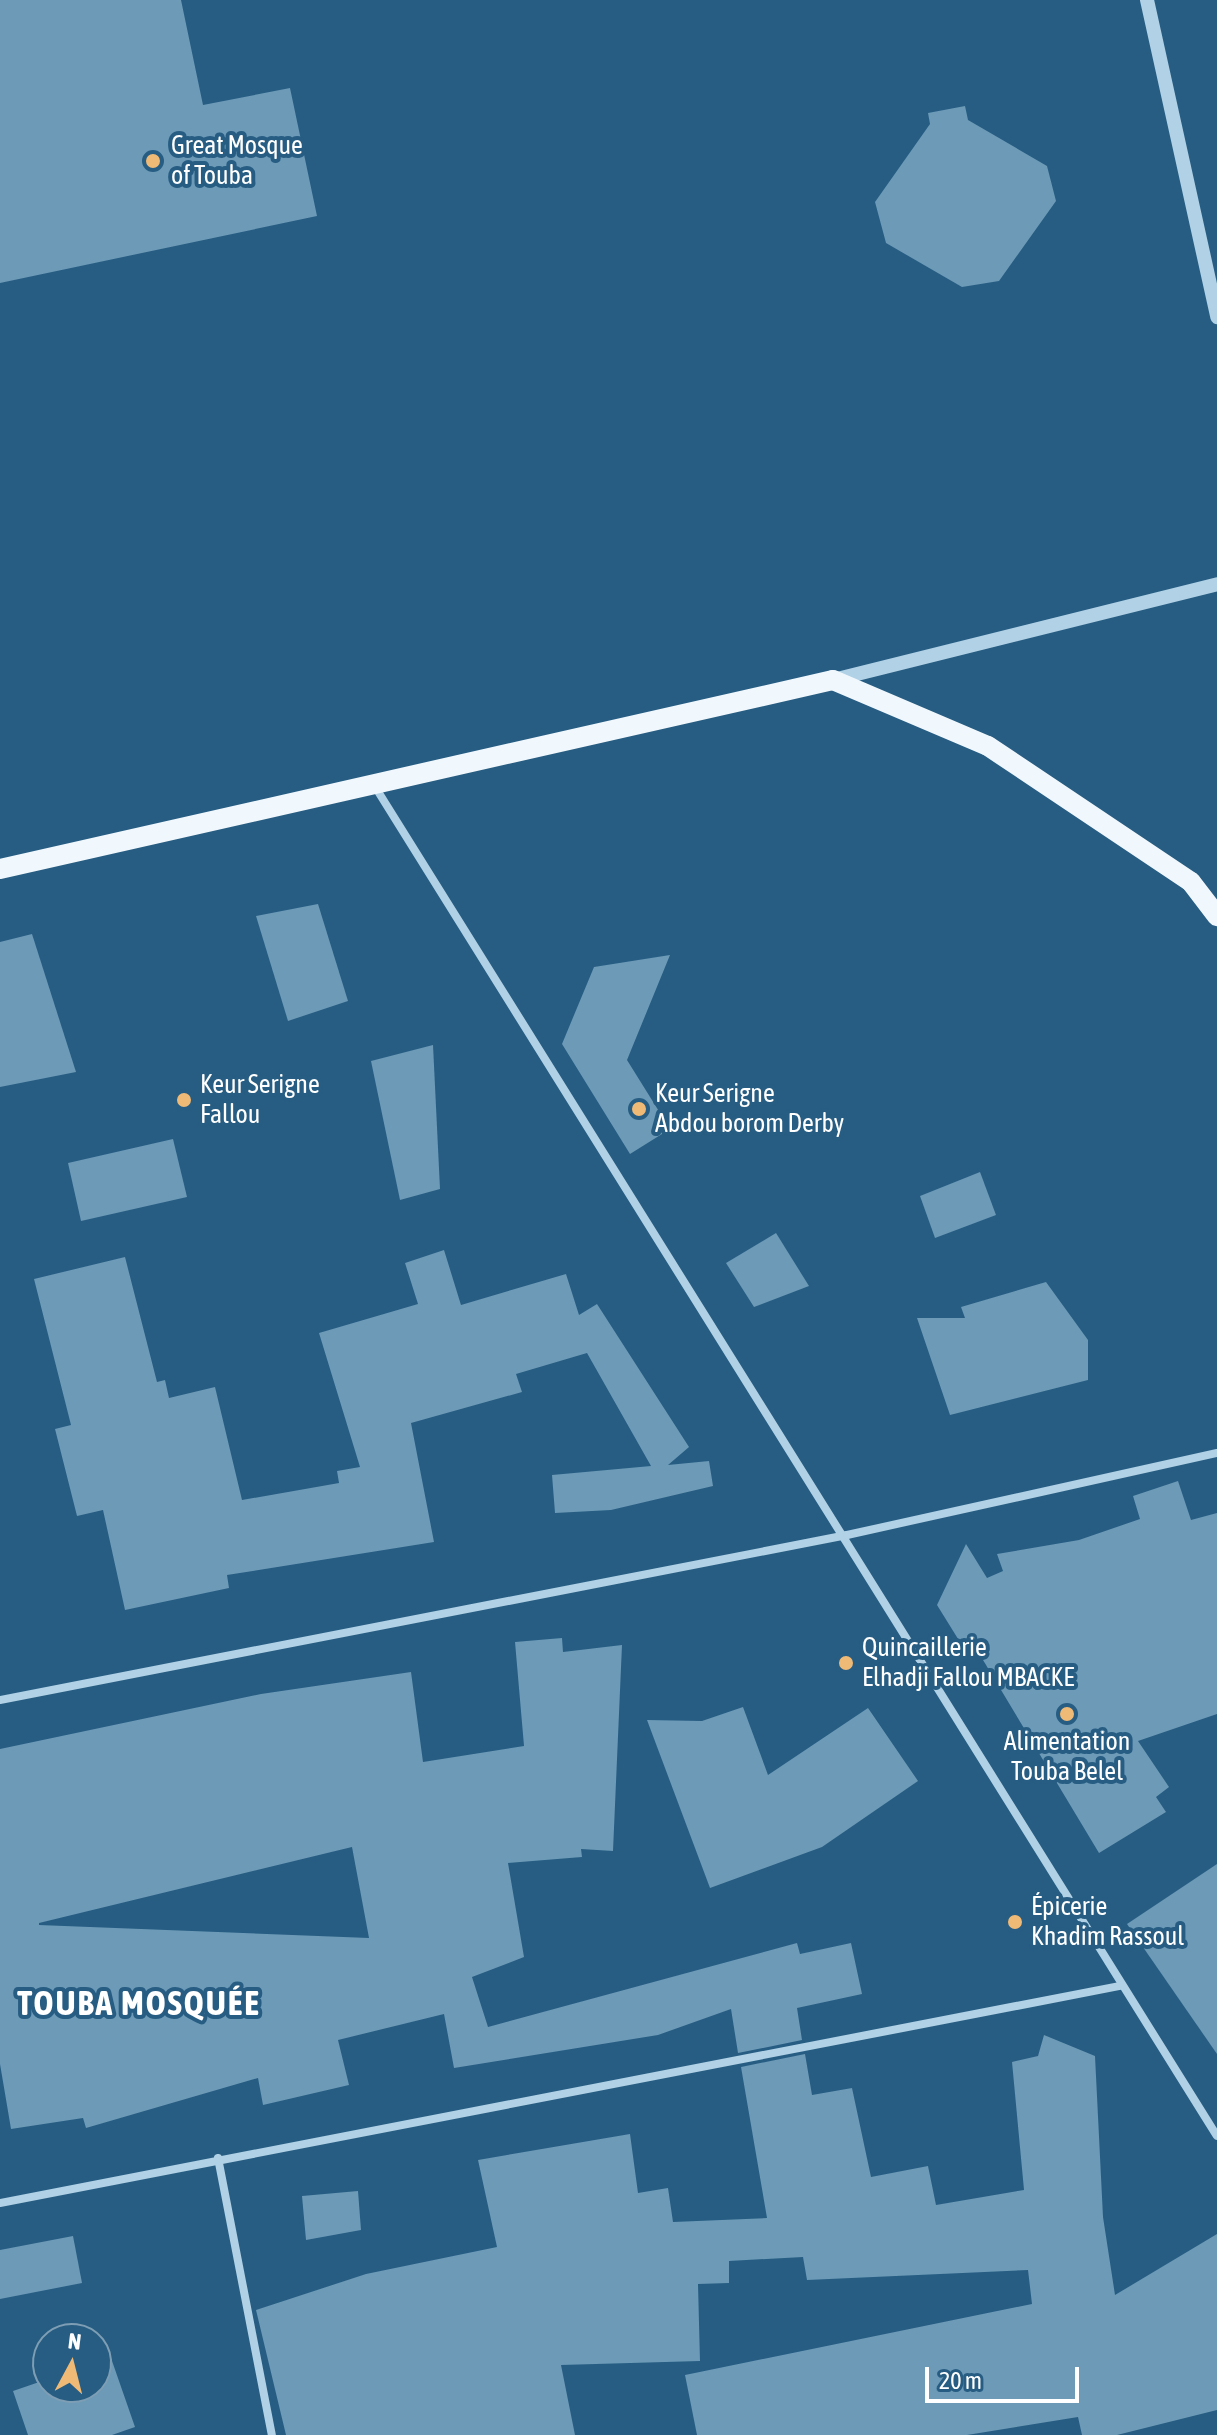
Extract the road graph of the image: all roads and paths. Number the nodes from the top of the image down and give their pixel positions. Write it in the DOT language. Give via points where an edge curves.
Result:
graph roads {
  1 [pos="1147,0"];
  2 [pos="1217,317"];
  3 [pos="1217,584"];
  4 [pos="833,680"];
  5 [pos="374,785"];
  6 [pos="0,869"];
  7 [pos="1217,916"];
  8 [pos="1217,1453"];
  9 [pos="847,1535"];
  10 [pos="0,1700"];
  11 [pos="1120,1986"];
  12 [pos="1217,2136"];
  13 [pos="218,2158"];
  14 [pos="0,2203"];
  15 [pos="272,2435"];
  1 -- 2 [label="street"];
  3 -- 4 [label="street"];
  4 -- 5 [label="main road"];
  4 -- 7 [label="main road" via="988,746 1191,882"];
  5 -- 6 [label="main road"];
  5 -- 9 [label="street"];
  8 -- 9 [label="street"];
  9 -- 10 [label="street"];
  9 -- 11 [label="street"];
  11 -- 12 [label="street"];
  11 -- 13 [label="street"];
  13 -- 14 [label="street"];
  13 -- 15 [label="street"];
}
